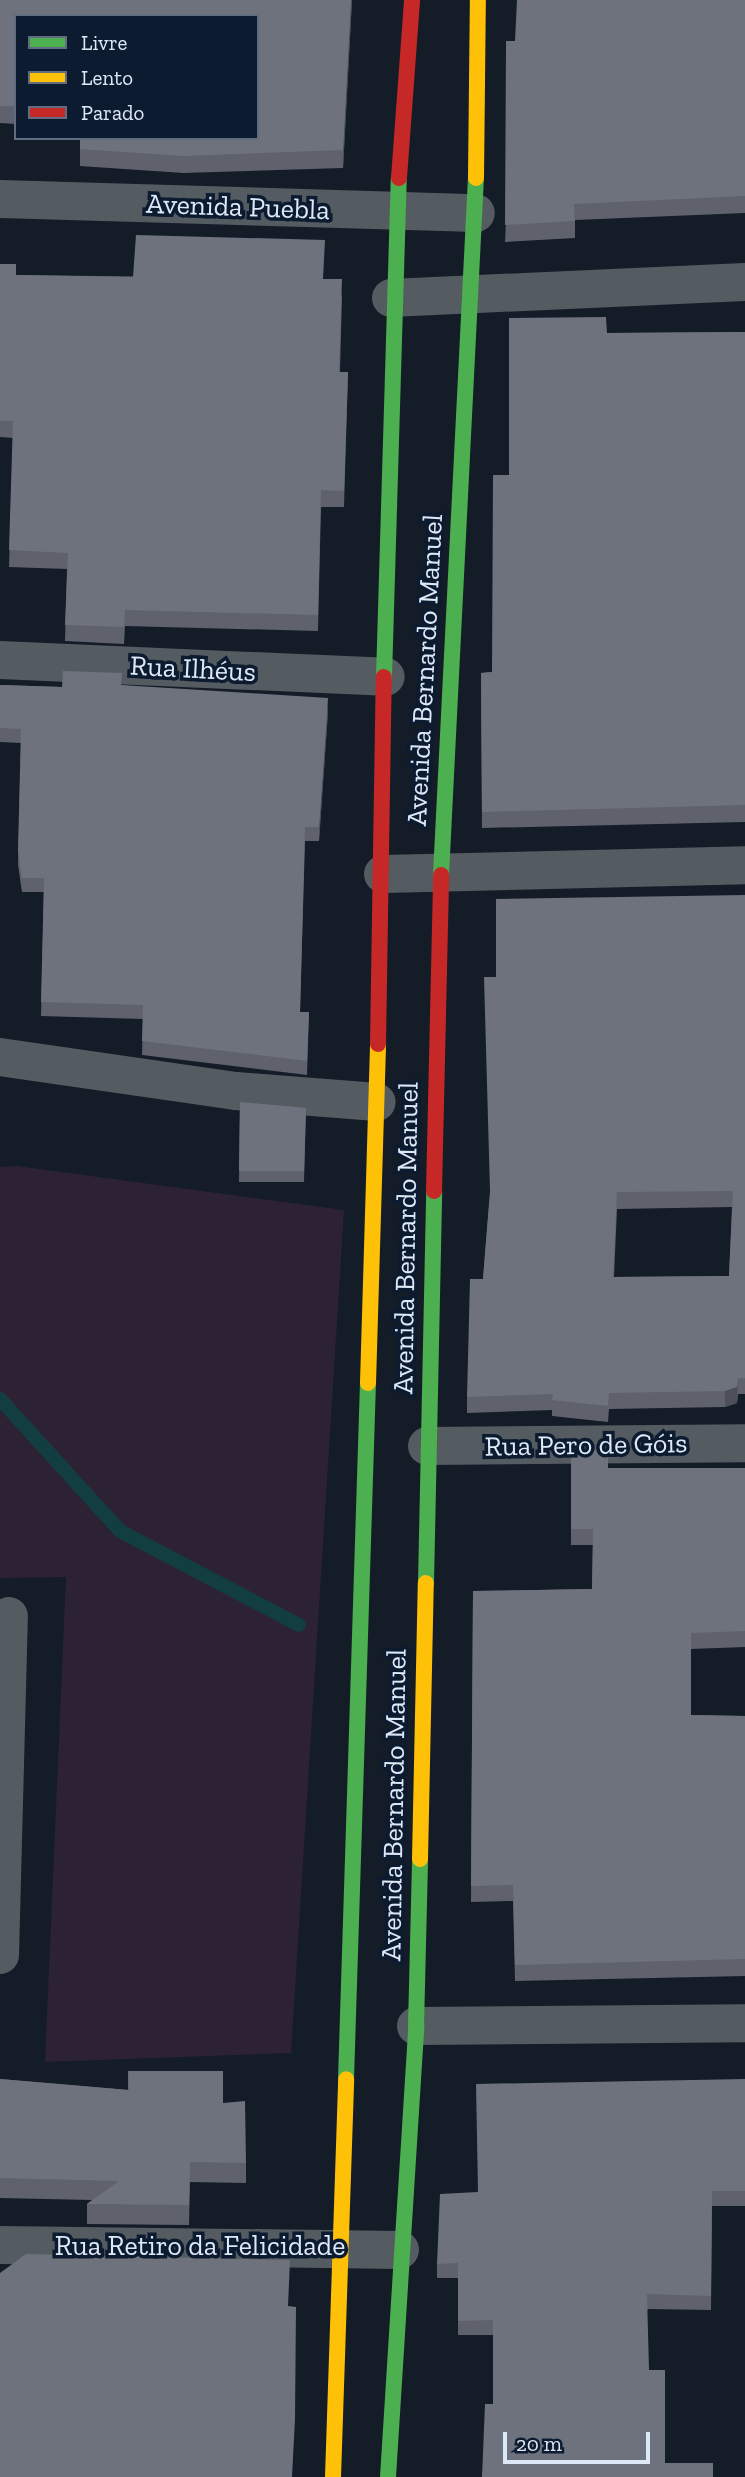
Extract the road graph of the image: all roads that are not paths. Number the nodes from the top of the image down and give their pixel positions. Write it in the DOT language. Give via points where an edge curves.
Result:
graph roads {
  1 [pos="412,0"];
  2 [pos="478,0"];
  3 [pos="0,200"];
  4 [pos="397,212"];
  5 [pos="476,213"];
  6 [pos="745,282"];
  7 [pos="472,295"];
  8 [pos="391,298"];
  9 [pos="0,660"];
  10 [pos="386,677"];
  11 [pos="745,865"];
  12 [pos="441,871"];
  13 [pos="383,874"];
  14 [pos="0,1057"];
  15 [pos="377,1102"];
  16 [pos="745,1443"];
  17 [pos="427,1446"];
  18 [pos="9,1616"];
  19 [pos="0,1955"];
  20 [pos="745,2023"];
  21 [pos="416,2026"];
  22 [pos="0,2245"];
  23 [pos="344,2246"];
  24 [pos="400,2249"];
  25 [pos="333,2477"];
  26 [pos="388,2477"];
  1 -- 4 [label="street, Avenida Bernardo Manuel"];
  2 -- 5 [label="street, Avenida Bernardo Manuel"];
  3 -- 4 [label="street, Avenida Puebla"];
  4 -- 5 [label="street, Avenida Puebla"];
  4 -- 8 [label="street, Avenida Bernardo Manuel"];
  5 -- 7 [label="street, Avenida Bernardo Manuel"];
  6 -- 7 [label="street"];
  7 -- 8 [label="street"];
  7 -- 12 [label="street, Avenida Bernardo Manuel"];
  8 -- 10 [label="street, Avenida Bernardo Manuel"];
  9 -- 10 [label="street, Rua Ilhéus"];
  10 -- 13 [label="street, Avenida Bernardo Manuel"];
  11 -- 12 [label="street"];
  12 -- 13 [label="street"];
  12 -- 17 [label="street, Avenida Bernardo Manuel"];
  13 -- 15 [label="street, Avenida Bernardo Manuel"];
  14 -- 15 [label="street" via="236,1091"];
  15 -- 23 [label="street, Avenida Bernardo Manuel"];
  16 -- 17 [label="street, Rua Pero de Góis"];
  17 -- 21 [label="street, Avenida Bernardo Manuel"];
  18 -- 19 [label="street"];
  20 -- 21 [label="street"];
  21 -- 24 [label="street, Avenida Bernardo Manuel"];
  22 -- 23 [label="street, Rua Retiro da Felicidade"];
  23 -- 24 [label="street, Rua Retiro da Felicidade"];
  23 -- 25 [label="street, Avenida Bernardo Manuel"];
  24 -- 26 [label="street, Avenida Bernardo Manuel"];
}
